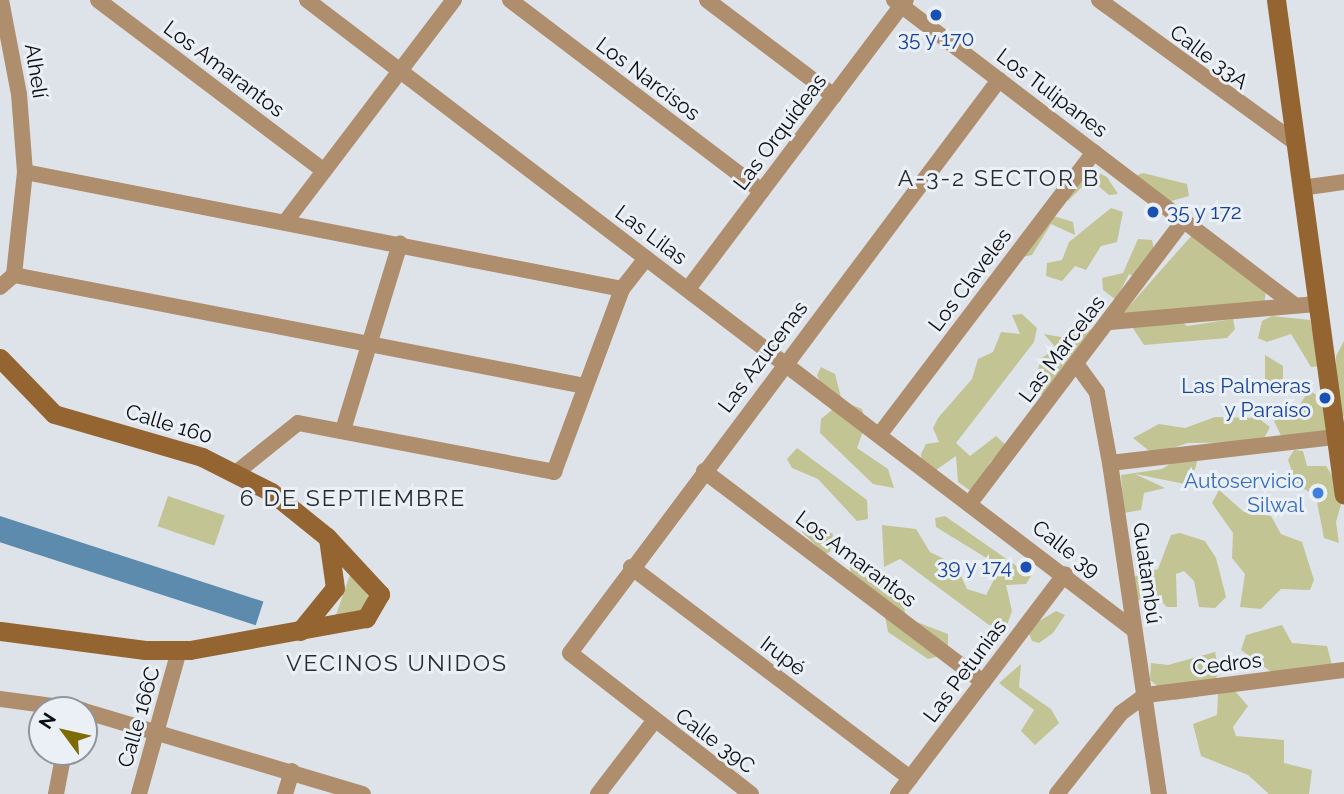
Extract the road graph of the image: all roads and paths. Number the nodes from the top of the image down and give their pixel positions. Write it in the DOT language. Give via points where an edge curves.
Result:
graph roads {
  1 [pos="1,0"];
  2 [pos="98,0"];
  3 [pos="307,0"];
  4 [pos="454,0"];
  5 [pos="510,0"];
  6 [pos="706,0"];
  7 [pos="1099,0"];
  8 [pos="1276,0"];
  9 [pos="901,2"];
  10 [pos="400,71"];
  11 [pos="999,80"];
  12 [pos="834,96"];
  13 [pos="1296,144"];
  14 [pos="1094,152"];
  15 [pos="324,171"];
  16 [pos="25,172"];
  17 [pos="1344,182"];
  18 [pos="1301,188"];
  19 [pos="762,191"];
  20 [pos="1184,220"];
  21 [pos="286,221"];
  22 [pos="400,243"];
  23 [pos="646,258"];
  24 [pos="14,275"];
  25 [pos="0,287"];
  26 [pos="622,289"];
  27 [pos="688,289"];
  28 [pos="1316,303"];
  29 [pos="1293,304"];
  30 [pos="1110,322"];
  31 [pos="370,341"];
  32 [pos="0,358"];
  33 [pos="785,363"];
  34 [pos="1077,365"];
  35 [pos="585,386"];
  36 [pos="342,430"];
  37 [pos="880,434"];
  38 [pos="1340,436"];
  39 [pos="1110,463"];
  40 [pos="704,471"];
  41 [pos="237,472"];
  42 [pos="1344,494"];
  43 [pos="970,503"];
  44 [pos="327,537"];
  45 [pos="631,567"];
  46 [pos="1065,574"];
  47 [pos="1134,630"];
  48 [pos="0,631"];
  49 [pos="300,631"];
  50 [pos="179,651"];
  51 [pos="575,662"];
  52 [pos="1344,670"];
  53 [pos="983,682"];
  54 [pos="1146,695"];
  55 [pos="0,699"];
  56 [pos="28,703"];
  57 [pos="98,715"];
  58 [pos="654,721"];
  59 [pos="157,733"];
  60 [pos="61,766"];
  61 [pos="292,771"];
  62 [pos="910,778"];
  63 [pos="56,794"];
  64 [pos="139,794"];
  65 [pos="285,794"];
  66 [pos="363,794"];
  67 [pos="598,794"];
  68 [pos="751,794"];
  69 [pos="898,794"];
  70 [pos="1057,794"];
  71 [pos="1159,794"];
  1 -- 16 [label="street, Alhelí" via="19,94"];
  2 -- 15 [label="street, Los Amarantos"];
  3 -- 10 [label="street, Las Lilas"];
  4 -- 10 [label="street"];
  5 -- 19 [label="street, Los Narcisos"];
  6 -- 12 [label="street"];
  7 -- 13 [label="street, Calle 33A"];
  8 -- 13 [label="main road"];
  9 -- 11 [label="street, Los Tulipanes"];
  9 -- 12 [label="street, Las Orquídeas"];
  10 -- 15 [label="street"];
  10 -- 23 [label="street, Las Lilas"];
  11 -- 14 [label="street, Los Tulipanes"];
  11 -- 33 [label="street, Las Azucenas"];
  12 -- 19 [label="street, Las Orquídeas"];
  13 -- 18 [label="main road"];
  14 -- 20 [label="street, Los Tulipanes"];
  14 -- 37 [label="street, Los Claveles"];
  15 -- 21 [label="street"];
  16 -- 21 [label="street"];
  16 -- 24 [label="street, Alhelí"];
  17 -- 18 [label="street"];
  18 -- 28 [label="main road"];
  19 -- 27 [label="street, Las Orquídeas"];
  20 -- 29 [label="street, Los Tulipanes"];
  20 -- 30 [label="street, Las Marcelas"];
  21 -- 22 [label="street"];
  22 -- 26 [label="street"];
  22 -- 31 [label="street"];
  23 -- 26 [label="street"];
  23 -- 27 [label="street, Las Lilas"];
  24 -- 25 [label="street"];
  24 -- 31 [label="street"];
  26 -- 35 [label="street"];
  27 -- 33 [label="street, Las Lilas"];
  28 -- 29 [label="street"];
  28 -- 38 [label="main road"];
  29 -- 30 [label="street"];
  30 -- 34 [label="street, Las Marcelas"];
  31 -- 35 [label="street"];
  31 -- 36 [label="street"];
  32 -- 41 [label="main road, Calle 160" via="54,414"];
  33 -- 37 [label="street, Las Lilas"];
  33 -- 40 [label="street, Las Azucenas"];
  34 -- 39 [label="street, Guatambú" via="1097,393"];
  34 -- 43 [label="street, Las Marcelas"];
  35 -- 36 [label="street" via="554,472"];
  36 -- 41 [label="street" via="298,423"];
  37 -- 43 [label="street, Las Lilas"];
  38 -- 39 [label="street"];
  38 -- 42 [label="main road"];
  39 -- 47 [label="street, Guatambú"];
  40 -- 45 [label="street, Las Azucenas"];
  40 -- 53 [label="street, Los Amarantos"];
  41 -- 44 [label="main road, Calle 160"];
  43 -- 46 [label="street, Calle 39"];
  44 -- 49 [label="main road" via="335,588"];
  44 -- 49 [label="main road, Calle 160" via="376,584 379,604 366,618"];
  45 -- 51 [label="street, Las Azucenas" via="574,642"];
  45 -- 62 [label="street, Irupé"];
  46 -- 47 [label="street, Calle 39"];
  46 -- 53 [label="street, Las Petunias"];
  47 -- 54 [label="street, Guatambú"];
  48 -- 50 [label="main road, Calle 160"];
  49 -- 50 [label="main road, Calle 160"];
  50 -- 59 [label="street, Calle 166C"];
  51 -- 58 [label="street, Calle 39C"];
  52 -- 54 [label="street, Cedros"];
  53 -- 62 [label="street, Las Petunias"];
  54 -- 70 [label="street, Cedros" via="1121,713"];
  54 -- 71 [label="street, Guatambú"];
  55 -- 56 [label="street"];
  57 -- 59 [label="street"];
  58 -- 67 [label="street"];
  58 -- 68 [label="street, Calle 39C"];
  59 -- 61 [label="street"];
  59 -- 64 [label="street, Calle 166C"];
  60 -- 63 [label="street"];
  61 -- 65 [label="street"];
  61 -- 66 [label="street"];
  62 -- 69 [label="street, Las Petunias"];
}
